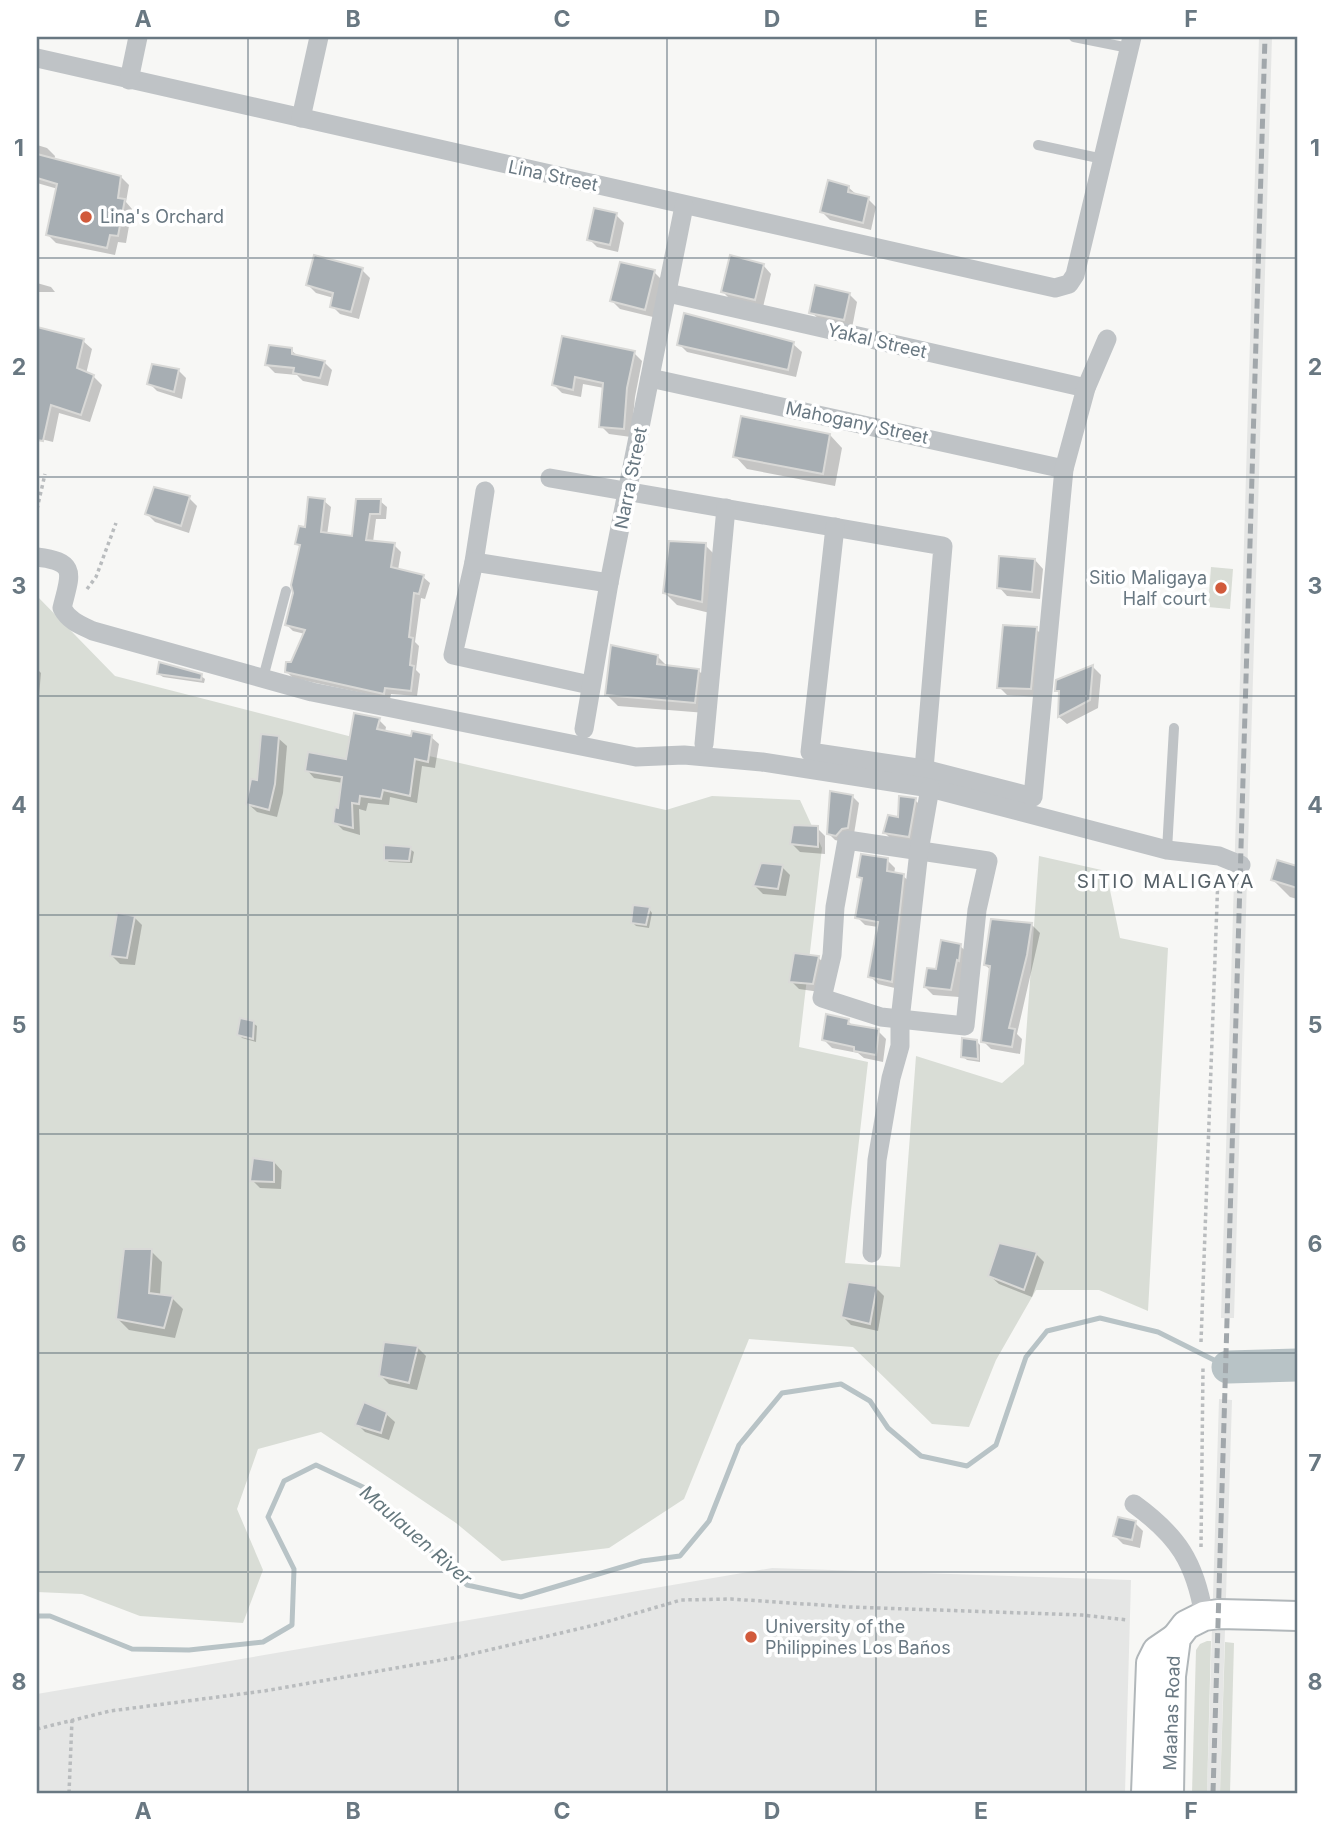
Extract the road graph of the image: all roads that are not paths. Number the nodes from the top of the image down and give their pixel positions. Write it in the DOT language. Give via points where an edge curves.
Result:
graph roads {
  1 [pos="138,37"];
  2 [pos="318,37"];
  3 [pos="1074,37"];
  4 [pos="1131,43"];
  5 [pos="37,58"];
  6 [pos="129,80"];
  7 [pos="301,118"];
  8 [pos="1038,145"];
  9 [pos="1103,159"];
  10 [pos="684,206"];
  11 [pos="668,293"];
  12 [pos="1107,340"];
  13 [pos="650,378"];
  14 [pos="1086,388"];
  15 [pos="1064,469"];
  16 [pos="551,478"];
  17 [pos="485,491"];
  18 [pos="629,491"];
  19 [pos="726,508"];
  20 [pos="835,527"];
  21 [pos="37,557"];
  22 [pos="474,562"];
  23 [pos="609,583"];
  24 [pos="286,591"];
  25 [pos="262,678"];
  26 [pos="590,685"];
  27 [pos="1174,728"];
  28 [pos="584,729"];
  29 [pos="705,744"];
  30 [pos="924,769"];
  31 [pos="930,788"];
  32 [pos="1167,850"];
  33 [pos="919,851"];
  34 [pos="1241,865"];
  35 [pos="900,1020"];
  36 [pos="873,1253"];
  37 [pos="1134,1504"];
  38 [pos="1204,1616"];
  39 [pos="1297,1616"];
  40 [pos="1176,1638"];
  41 [pos="1146,1793"];
  42 [pos="1169,1793"];
  1 -- 6 [label="street"];
  2 -- 7 [label="street"];
  3 -- 4 [label="lane"];
  4 -- 9 [label="street"];
  5 -- 6 [label="street, Lina Street"];
  6 -- 7 [label="street, Lina Street"];
  7 -- 10 [label="street, Lina Street"];
  8 -- 9 [label="lane"];
  9 -- 10 [label="street, Lina Street" via="1075,275 1069,284 1055,288"];
  10 -- 11 [label="street, Narra Street"];
  11 -- 13 [label="street, Narra Street"];
  11 -- 14 [label="street, Yakal Street"];
  12 -- 14 [label="street"];
  13 -- 15 [label="street, Mahogany Street"];
  13 -- 18 [label="street, Narra Street"];
  14 -- 15 [label="street"];
  15 -- 30 [label="street" via="1033,797"];
  16 -- 18 [label="street"];
  17 -- 22 [label="street"];
  18 -- 19 [label="street"];
  18 -- 23 [label="street, Narra Street"];
  19 -- 20 [label="street"];
  19 -- 29 [label="street"];
  20 -- 30 [label="street" via="943,546"];
  20 -- 30 [label="street" via="810,752"];
  21 -- 25 [label="street" via="62,562 68,568 71,578 62,608 76,624"];
  22 -- 23 [label="street"];
  22 -- 26 [label="street" via="453,655"];
  23 -- 26 [label="street, Narra Street"];
  24 -- 25 [label="lane"];
  25 -- 31 [label="street" via="386,708 636,757 705,756"];
  26 -- 28 [label="street, Narra Street"];
  27 -- 32 [label="lane"];
  31 -- 32 [label="street"];
  31 -- 33 [label="street"];
  32 -- 34 [label="street" via="1219,856"];
  33 -- 35 [label="street"];
  33 -- 35 [label="street" via="988,861 977,910 965,1026"];
  33 -- 35 [label="street" via="847,840 822,998"];
  35 -- 36 [label="street" via="900,1046 877,1160"];
  37 -- 38 [label="street" via="1167,1530 1192,1568"];
  38 -- 39 [label="street"];
  38 -- 40 [label="street, Maahas Road" via="1186,1625"];
  40 -- 41 [label="street" via="1157,1651 1151,1663"];
  40 -- 42 [label="street, Maahas Road"];
}
